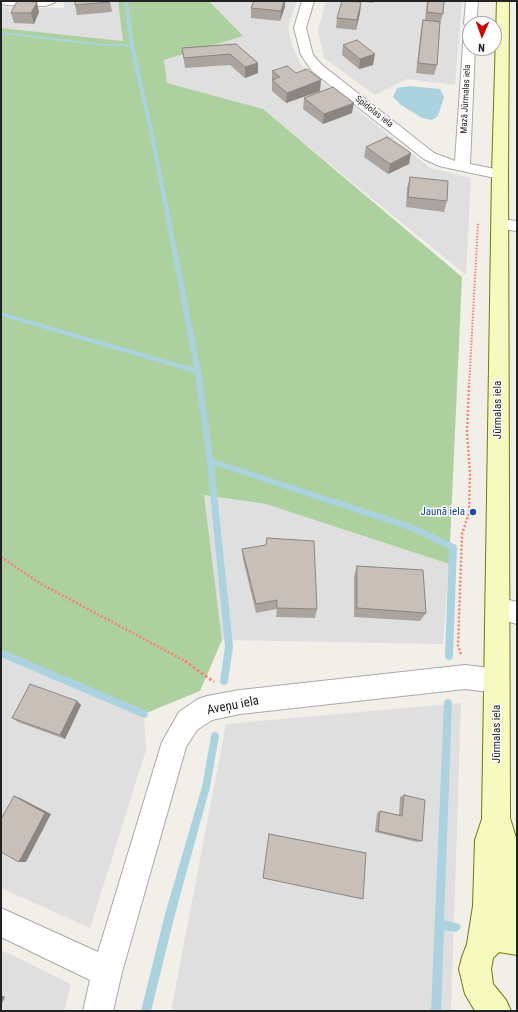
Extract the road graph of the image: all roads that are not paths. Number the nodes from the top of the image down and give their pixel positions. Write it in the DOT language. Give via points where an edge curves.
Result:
graph roads {
  1 [pos="50,1"];
  2 [pos="308,1"];
  3 [pos="472,1"];
  4 [pos="503,1"];
  5 [pos="6,2"];
  6 [pos="471,16"];
  7 [pos="469,56"];
  8 [pos="462,167"];
  9 [pos="500,174"];
  10 [pos="500,224"];
  11 [pos="517,226"];
  12 [pos="507,610"];
  13 [pos="497,681"];
  14 [pos="496,818"];
  15 [pos="517,920"];
  16 [pos="1,922"];
  17 [pos="517,940"];
  18 [pos="482,947"];
  19 [pos="107,972"];
  20 [pos="491,1009"];
  21 [pos="98,1011"];
  1 -- 5 [label="street"];
  2 -- 8 [label="street, Spīdolas iela" via="300,28 307,55 317,68 429,156"];
  3 -- 6 [label="street"];
  4 -- 9 [label="main road, Jūrmalas iela"];
  7 -- 8 [label="street, Mazā Jūrmalas iela"];
  8 -- 9 [label="street, Spīdolas iela"];
  9 -- 10 [label="main road, Jūrmalas iela"];
  10 -- 11 [label="street"];
  10 -- 12 [label="main road, Jūrmalas iela"];
  12 -- 13 [label="main road, Jūrmalas iela"];
  13 -- 14 [label="main road, Jūrmalas iela"];
  13 -- 19 [label="street, Aveņu iela" via="465,677 240,702 207,708 188,721 175,742"];
  14 -- 15 [label="main road, Jūrmalas iela" via="504,845 508,890"];
  14 -- 18 [label="main road, Jūrmalas iela" via="489,840 488,906"];
  16 -- 19 [label="street"];
  17 -- 18 [label="main road" via="497,937"];
  18 -- 20 [label="main road, Jūrmalas iela" via="475,969 481,994"];
  19 -- 21 [label="street, Aveņu iela"];
}
